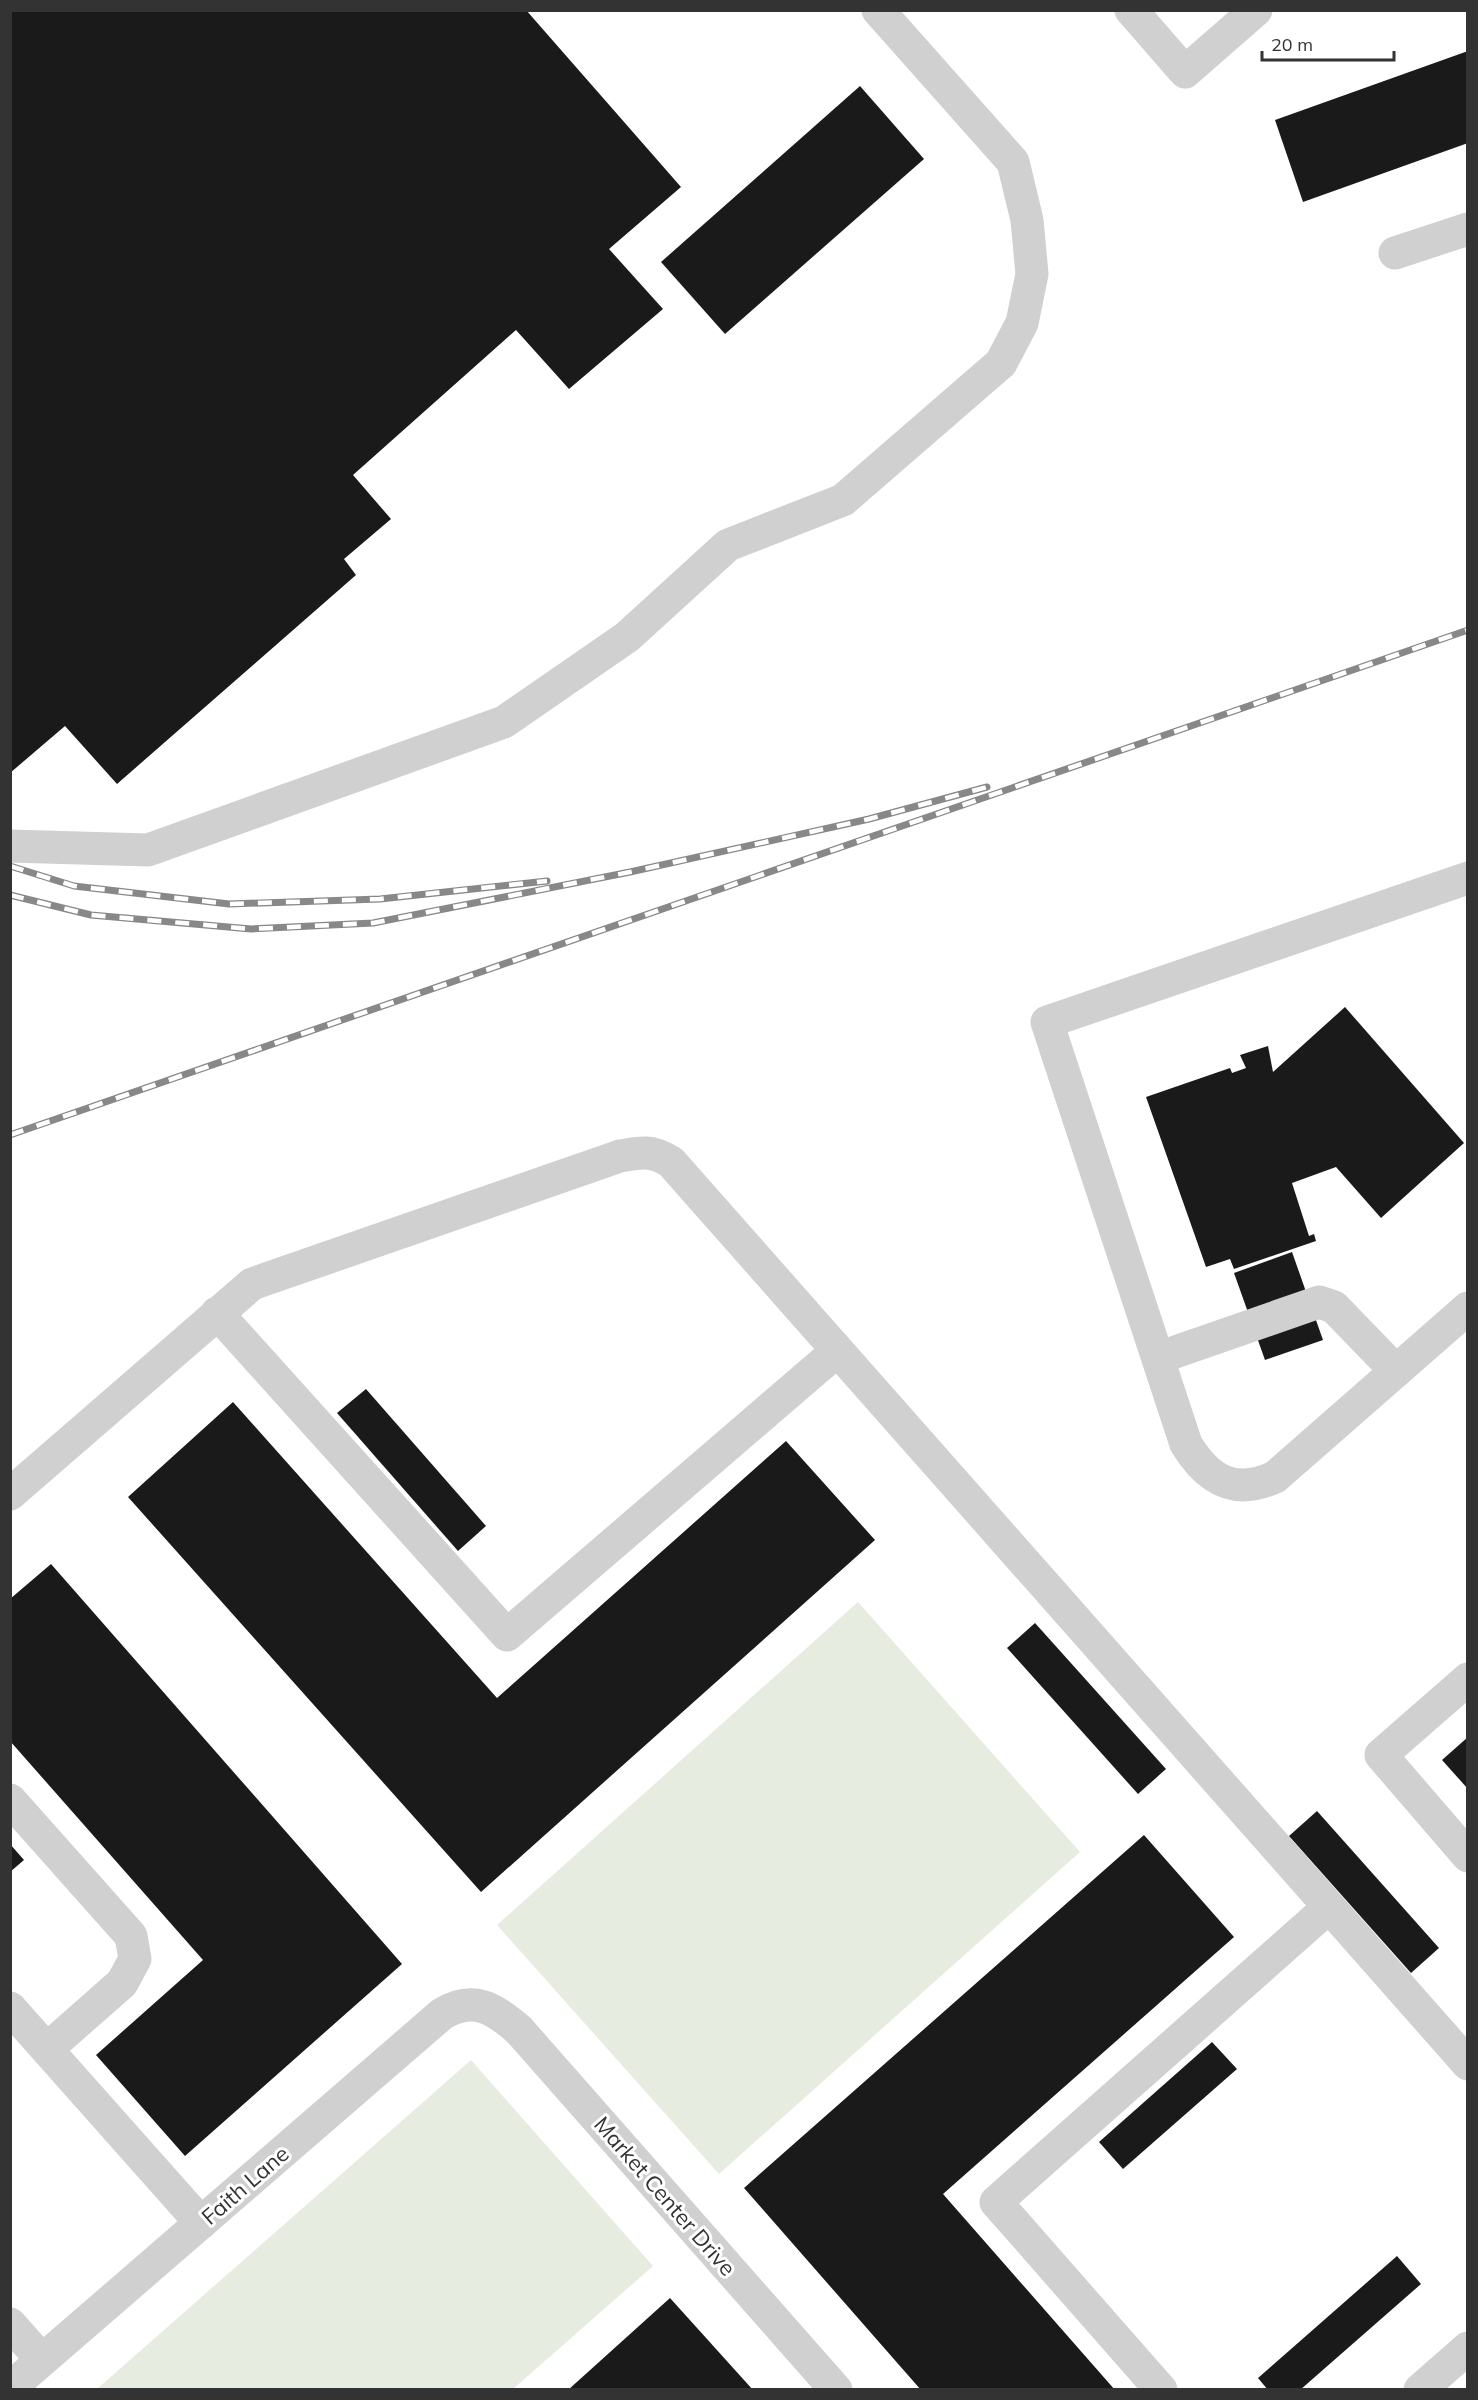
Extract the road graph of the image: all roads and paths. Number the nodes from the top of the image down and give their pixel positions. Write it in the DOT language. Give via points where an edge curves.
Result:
graph roads {
  1 [pos="878,10"];
  2 [pos="1131,10"];
  3 [pos="1256,10"];
  4 [pos="1467,229"];
  5 [pos="1395,253"];
  6 [pos="10,846"];
  7 [pos="1467,878"];
  8 [pos="1467,1308"];
  9 [pos="217,1313"];
  10 [pos="837,1351"];
  11 [pos="1158,1358"];
  12 [pos="1396,1371"];
  13 [pos="10,1494"];
  14 [pos="1467,1679"];
  15 [pos="10,1800"];
  16 [pos="1467,1856"];
  17 [pos="1329,1907"];
  18 [pos="10,2008"];
  19 [pos="489,2008"];
  20 [pos="47,2049"];
  21 [pos="1467,2064"];
  22 [pos="201,2223"];
  23 [pos="10,2324"];
  24 [pos="1467,2348"];
  25 [pos="42,2360"];
  26 [pos="10,2388"];
  27 [pos="836,2390"];
  28 [pos="1161,2390"];
  29 [pos="1420,2390"];
  1 -- 6 [label="street" via="1013,162 1027,220 1032,274 1022,323 1001,363 843,500 728,545 627,637 504,722 148,850"];
  2 -- 3 [label="street" via="1185,72"];
  4 -- 5 [label="street"];
  7 -- 11 [label="street" via="1047,1022"];
  8 -- 12 [label="street"];
  9 -- 10 [label="street" via="252,1284 269,1276 620,1156 643,1152 659,1154 671,1162"];
  9 -- 10 [label="street" via="507,1635"];
  9 -- 13 [label="street"];
  10 -- 17 [label="street"];
  11 -- 12 [label="street" via="1319,1302 1334,1307"];
  11 -- 12 [label="street" via="1186,1443 1198,1463 1236,1486 1257,1485 1275,1477"];
  14 -- 16 [label="street" via="1381,1755"];
  15 -- 20 [label="street" via="131,1936 135,1959 122,1983"];
  17 -- 21 [label="street"];
  17 -- 28 [label="street" via="996,2202"];
  18 -- 20 [label="street"];
  19 -- 22 [label="street, Faith Lane" via="455,2006 442,2014"];
  19 -- 27 [label="street, Market Center Drive" via="519,2030"];
  20 -- 22 [label="street"];
  22 -- 25 [label="street, Faith Lane"];
  23 -- 25 [label="street"];
  24 -- 29 [label="street"];
  25 -- 26 [label="street, Faith Lane"];
}
